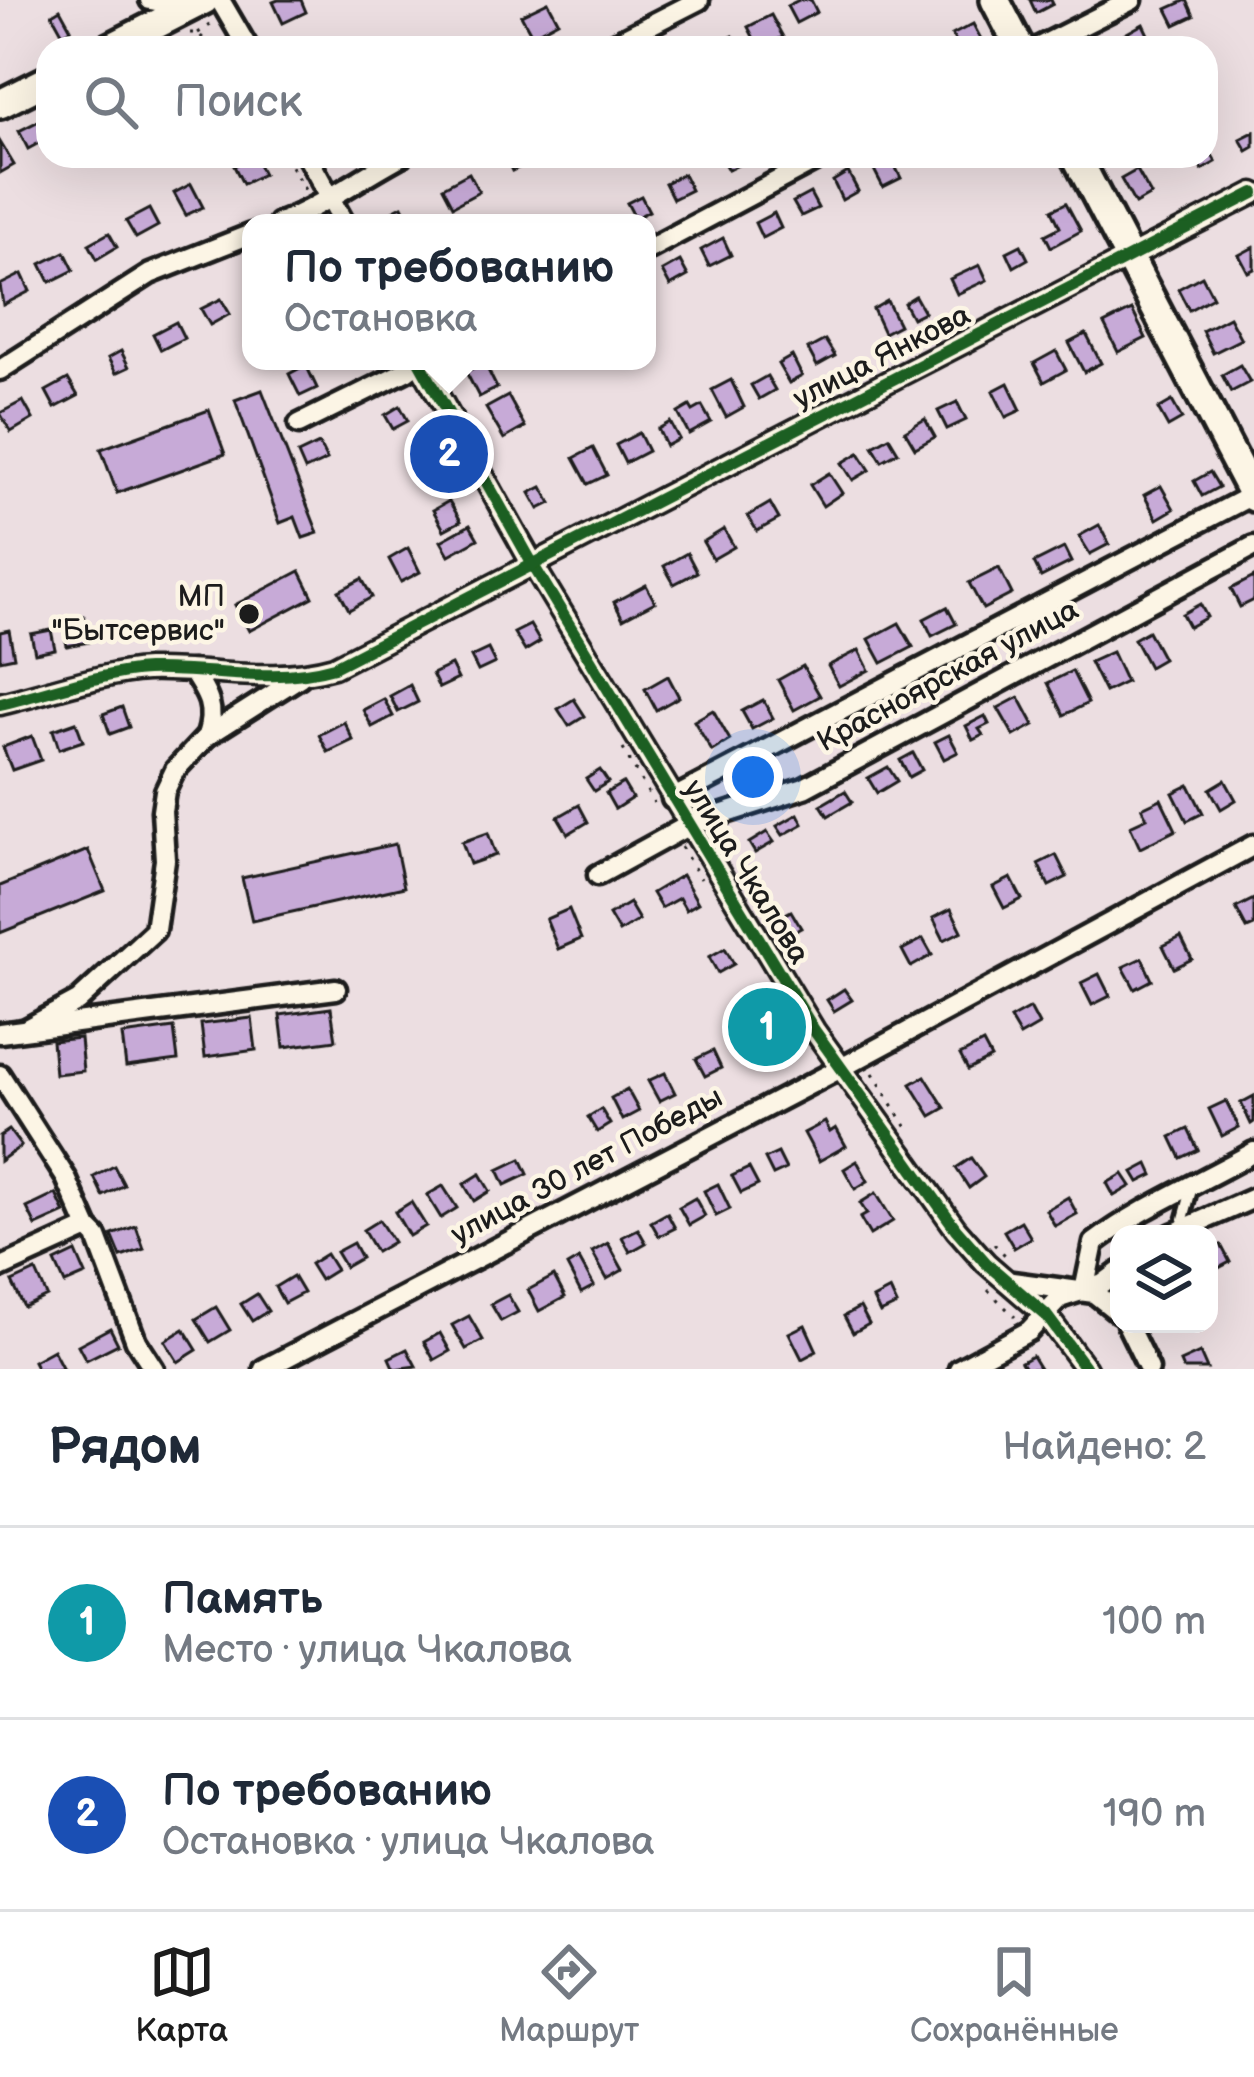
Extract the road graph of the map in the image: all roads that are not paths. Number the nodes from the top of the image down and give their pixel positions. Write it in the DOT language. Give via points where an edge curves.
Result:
graph roads {
  1 [pos="150,0"];
  2 [pos="220,0"];
  3 [pos="699,0"];
  4 [pos="995,0"];
  5 [pos="1132,0"];
  6 [pos="197,3"];
  7 [pos="133,36"];
  8 [pos="241,36"];
  9 [pos="628,36"];
  10 [pos="1014,36"];
  11 [pos="1061,36"];
  12 [pos="36,86"];
  13 [pos="0,104"];
  14 [pos="312,168"];
  15 [pos="380,168"];
  16 [pos="801,168"];
  17 [pos="1082,168"];
  18 [pos="1254,193"];
  19 [pos="322,202"];
  20 [pos="297,214"];
  21 [pos="335,214"];
  22 [pos="242,238"];
  23 [pos="656,245"];
  24 [pos="1128,257"];
  25 [pos="0,370"];
  26 [pos="407,370"];
  27 [pos="424,370"];
  28 [pos="299,424"];
  29 [pos="1254,495"];
  30 [pos="1254,546"];
  31 [pos="533,565"];
  32 [pos="192,671"];
  33 [pos="302,676"];
  34 [pos="0,704"];
  35 [pos="208,736"];
  36 [pos="672,799"];
  37 [pos="688,825"];
  38 [pos="1254,845"];
  39 [pos="598,875"];
  40 [pos="336,989"];
  41 [pos="28,1028"];
  42 [pos="0,1034"];
  43 [pos="843,1067"];
  44 [pos="0,1075"];
  45 [pos="1254,1153"];
  46 [pos="1192,1188"];
  47 [pos="1254,1198"];
  48 [pos="1179,1225"];
  49 [pos="1191,1225"];
  50 [pos="88,1228"];
  51 [pos="0,1268"];
  52 [pos="1012,1274"];
  53 [pos="1110,1277"];
  54 [pos="1084,1291"];
  55 [pos="1110,1303"];
  56 [pos="1046,1315"];
  57 [pos="1131,1333"];
  58 [pos="288,1364"];
  59 [pos="963,1366"];
  60 [pos="154,1369"];
  61 [pos="265,1369"];
  62 [pos="945,1369"];
  63 [pos="1086,1369"];
  64 [pos="1149,1369"];
  1 -- 6 [label="street"];
  2 -- 8 [label="street"];
  3 -- 9 [label="street"];
  4 -- 10 [label="main road"];
  5 -- 11 [label="street"];
  6 -- 7 [label="main road"];
  12 -- 13 [label="main road"];
  14 -- 19 [label="street"];
  15 -- 19 [label="street"];
  16 -- 23 [label="street"];
  17 -- 24 [label="main road"];
  18 -- 24 [label="street, улица Янкова"];
  19 -- 20 [label="street"];
  19 -- 21 [label="street"];
  22 -- 25 [label="street" via="150,274"];
  24 -- 29 [label="main road"];
  24 -- 31 [label="street, улица Янкова"];
  26 -- 28 [label="street"];
  27 -- 31 [label="street, улица Чкалова"];
  29 -- 36 [label="street, Красноярская улица"];
  30 -- 37 [label="street, Красноярская улица" via="804,788"];
  31 -- 33 [label="street, улица Янкова"];
  31 -- 36 [label="street, улица Чкалова"];
  32 -- 33 [label="street"];
  32 -- 34 [label="street" via="141,670"];
  32 -- 35 [label="street" via="211,700"];
  33 -- 35 [label="street"];
  35 -- 41 [label="street" via="165,791 155,930 78,1001"];
  36 -- 37 [label="street, улица Чкалова"];
  37 -- 39 [label="street, Красноярская улица"];
  37 -- 43 [label="street, улица Чкалова"];
  38 -- 43 [label="street, улица 30 лет Победы"];
  40 -- 41 [label="street"];
  41 -- 42 [label="street"];
  43 -- 52 [label="street, улица Чкалова" via="956,1228"];
  43 -- 58 [label="street, улица 30 лет Победы"];
  44 -- 50 [label="street"];
  45 -- 46 [label="street"];
  46 -- 48 [label="lane"];
  46 -- 54 [label="street" via="1133,1214 1094,1244"];
  47 -- 49 [label="street"];
  50 -- 51 [label="street"];
  50 -- 60 [label="street"];
  52 -- 54 [label="street"];
  52 -- 56 [label="street, улица Чкалова"];
  53 -- 54 [label="street"];
  54 -- 55 [label="street"];
  54 -- 56 [label="street" via="1060,1298"];
  56 -- 59 [label="street"];
  56 -- 63 [label="street, улица Чкалова"];
  57 -- 64 [label="street"];
  58 -- 61 [label="street, улица 30 лет Победы"];
  59 -- 62 [label="lane"];
}
